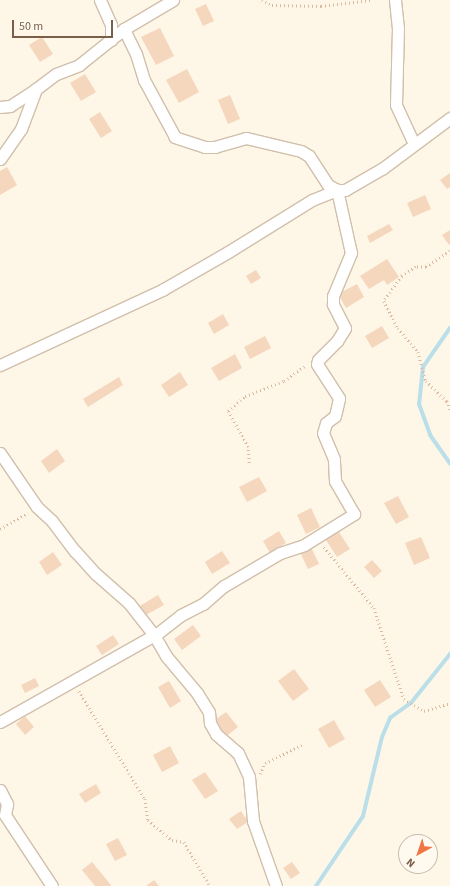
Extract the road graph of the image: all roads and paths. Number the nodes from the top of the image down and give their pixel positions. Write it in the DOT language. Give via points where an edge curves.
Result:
graph roads {
  1 [pos="100,0"];
  2 [pos="173,0"];
  3 [pos="262,0"];
  4 [pos="371,0"];
  5 [pos="395,0"];
  6 [pos="124,29"];
  7 [pos="111,40"];
  8 [pos="36,89"];
  9 [pos="0,107"];
  10 [pos="450,118"];
  11 [pos="414,144"];
  12 [pos="0,159"];
  13 [pos="337,190"];
  14 [pos="450,251"];
  15 [pos="318,360"];
  16 [pos="0,365"];
  17 [pos="450,408"];
  18 [pos="0,453"];
  19 [pos="249,464"];
  20 [pos="37,507"];
  21 [pos="0,529"];
  22 [pos="318,537"];
  23 [pos="154,635"];
  24 [pos="73,681"];
  25 [pos="450,703"];
  26 [pos="0,722"];
  27 [pos="304,744"];
  28 [pos="0,790"];
  29 [pos="252,792"];
  30 [pos="3,816"];
  31 [pos="52,886"];
  32 [pos="210,886"];
  33 [pos="276,886"];
  1 -- 7 [label="street" via="111,25"];
  2 -- 6 [label="street"];
  3 -- 4 [label="path" via="272,5 321,6"];
  5 -- 11 [label="street" via="398,28 396,105"];
  6 -- 7 [label="street"];
  6 -- 13 [label="street" via="136,54 144,80 175,137 205,147 215,147 246,138 301,151 309,156 328,185"];
  7 -- 8 [label="street" via="79,65 56,74"];
  8 -- 9 [label="street" via="10,106"];
  8 -- 12 [label="street" via="21,129"];
  10 -- 11 [label="street"];
  11 -- 13 [label="street" via="362,181 346,190"];
  13 -- 15 [label="street" via="351,253 333,296 333,304 345,328 337,341"];
  13 -- 16 [label="street" via="312,200 162,290"];
  14 -- 17 [label="path" via="426,268 416,267 402,276 384,301 398,328 418,352 426,381 447,401"];
  15 -- 19 [label="path" via="307,364 284,381 245,396 228,411 248,447"];
  15 -- 22 [label="street" via="318,368 339,398 336,412 326,423 323,433 334,459 335,481 354,514"];
  18 -- 20 [label="street"];
  20 -- 21 [label="path"];
  20 -- 23 [label="street"];
  22 -- 23 [label="street" via="280,553 224,586 203,604 181,615"];
  22 -- 25 [label="path" via="331,557 374,608 404,699 424,711"];
  23 -- 24 [label="street"];
  23 -- 29 [label="street" via="166,656 197,693 209,712 212,728 223,742 238,753"];
  24 -- 26 [label="street"];
  24 -- 32 [label="path" via="113,744 128,776 145,799 148,820 172,840 184,842"];
  27 -- 29 [label="path" via="265,762"];
  28 -- 30 [label="street" via="7,804"];
  29 -- 33 [label="street" via="251,813"];
  30 -- 31 [label="street"];
}
